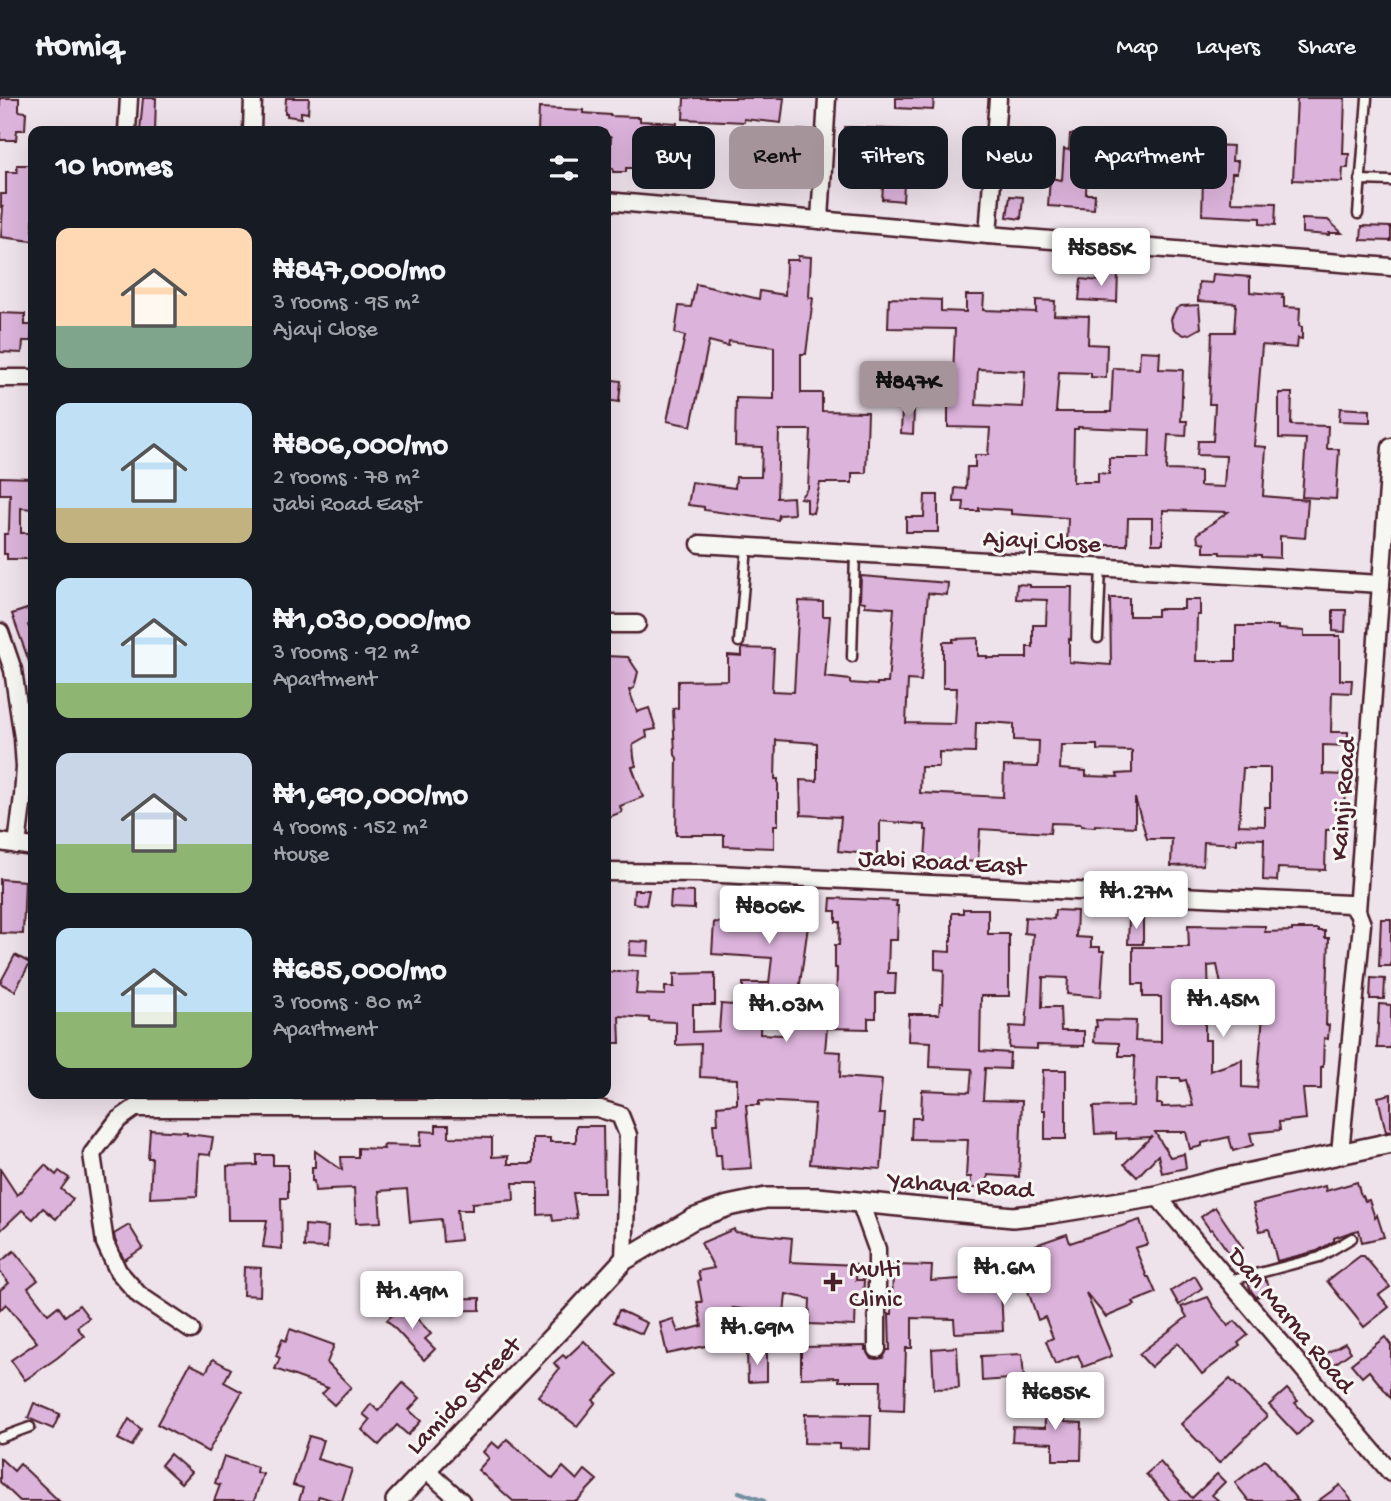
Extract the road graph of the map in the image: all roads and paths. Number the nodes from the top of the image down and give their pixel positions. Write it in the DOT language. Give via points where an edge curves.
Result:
graph roads {
  1 [pos="129,98"];
  2 [pos="253,98"];
  3 [pos="827,98"];
  4 [pos="998,98"];
  5 [pos="1367,98"];
  6 [pos="127,126"];
  7 [pos="252,126"];
  8 [pos="1360,180"];
  9 [pos="1391,181"];
  10 [pos="611,201"];
  11 [pos="1358,214"];
  12 [pos="820,220"];
  13 [pos="988,234"];
  14 [pos="1391,267"];
  15 [pos="0,378"];
  16 [pos="28,378"];
  17 [pos="1391,447"];
  18 [pos="700,544"];
  19 [pos="747,547"];
  20 [pos="855,553"];
  21 [pos="1101,567"];
  22 [pos="1381,583"];
  23 [pos="611,624"];
  24 [pos="636,624"];
  25 [pos="0,632"];
  26 [pos="1098,638"];
  27 [pos="740,642"];
  28 [pos="852,657"];
  29 [pos="0,842"];
  30 [pos="25,846"];
  31 [pos="611,872"];
  32 [pos="1357,911"];
  33 [pos="1391,1143"];
  34 [pos="1340,1153"];
  35 [pos="1157,1196"];
  36 [pos="860,1202"];
  37 [pos="1352,1238"];
  38 [pos="624,1260"];
  39 [pos="1229,1281"];
  40 [pos="592,1295"];
  41 [pos="191,1330"];
  42 [pos="877,1349"];
  43 [pos="30,1427"];
  44 [pos="0,1438"];
  45 [pos="426,1470"];
  46 [pos="1391,1473"];
  47 [pos="396,1501"];
  48 [pos="461,1501"];
  1 -- 6 [label="street"];
  2 -- 7 [label="street"];
  3 -- 12 [label="street"];
  4 -- 13 [label="street"];
  5 -- 8 [label="lane"];
  8 -- 9 [label="lane"];
  8 -- 11 [label="lane"];
  10 -- 12 [label="street"];
  12 -- 13 [label="street"];
  13 -- 14 [label="street"];
  15 -- 16 [label="street"];
  17 -- 22 [label="street, Kainji Road"];
  18 -- 19 [label="street, Ajayi Close"];
  19 -- 20 [label="street, Ajayi Close"];
  19 -- 27 [label="lane"];
  20 -- 21 [label="street, Ajayi Close"];
  20 -- 28 [label="lane"];
  21 -- 22 [label="street, Ajayi Close"];
  21 -- 26 [label="lane"];
  22 -- 32 [label="street, Kainji Road"];
  23 -- 24 [label="street"];
  25 -- 30 [label="street" via="13,670 23,738"];
  29 -- 30 [label="street"];
  31 -- 32 [label="street, Jabi Road East" via="714,873 1349,904"];
  32 -- 34 [label="street, Kainji Road" via="1362,923"];
  33 -- 34 [label="street, Yahaya Road"];
  34 -- 35 [label="street, Yahaya Road"];
  35 -- 36 [label="street, Yahaya Road" via="1013,1217"];
  35 -- 39 [label="street, Dan Marna Road"];
  36 -- 38 [label="street, Yahaya Road" via="766,1198 728,1206 693,1219"];
  36 -- 42 [label="street" via="877,1249"];
  37 -- 39 [label="lane" via="1320,1257"];
  38 -- 40 [label="street, Yahaya Road"];
  38 -- 41 [label="street" via="628,1135 620,1115 597,1108 135,1108 118,1120 92,1154 104,1243 118,1271 139,1295"];
  39 -- 46 [label="street, Dan Marna Road"];
  40 -- 45 [label="street, Lamido Street"];
  43 -- 44 [label="lane"];
  45 -- 47 [label="street, Lamido Street"];
  45 -- 48 [label="street"];
}
